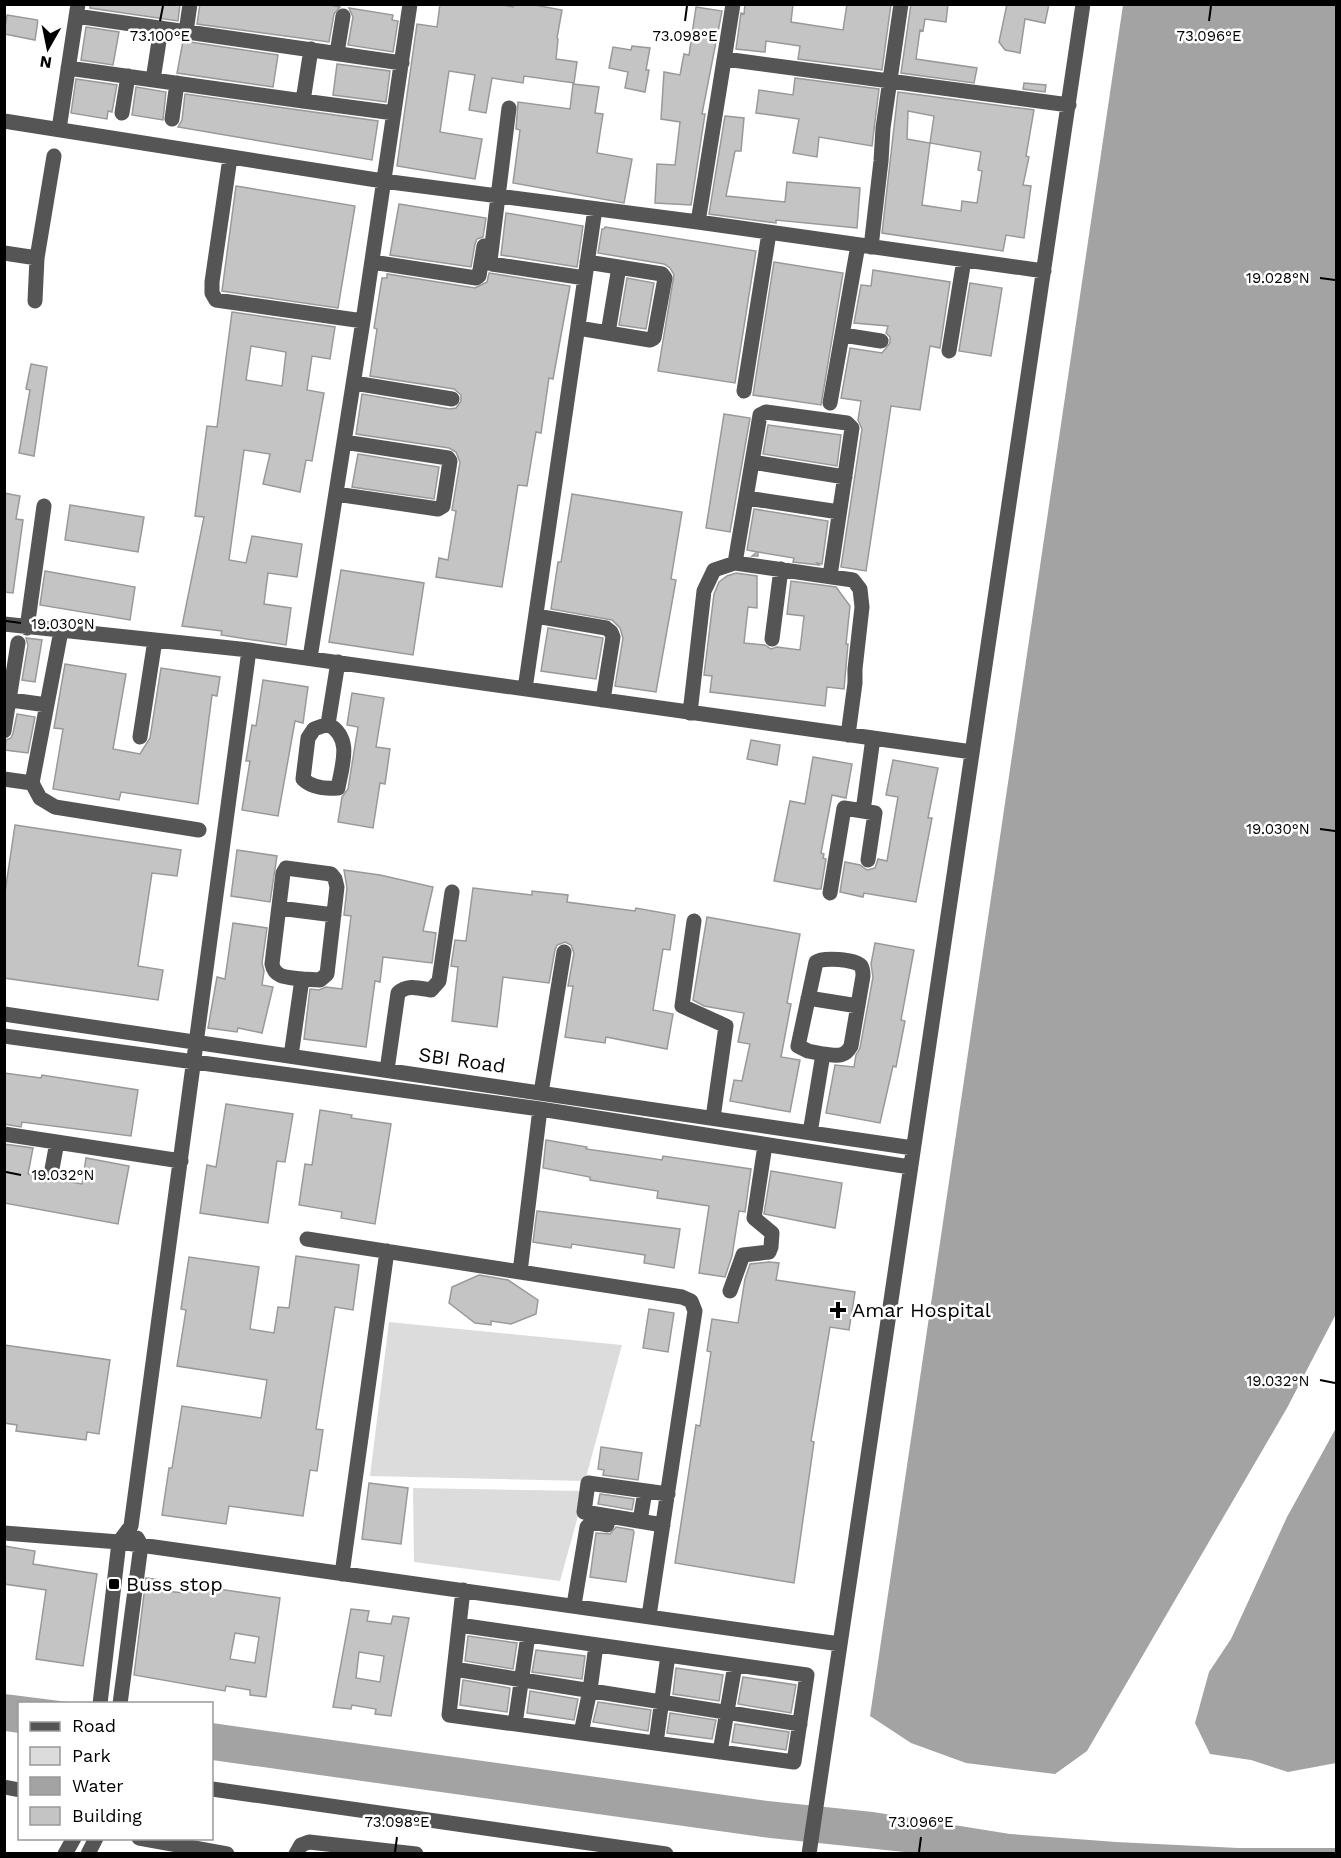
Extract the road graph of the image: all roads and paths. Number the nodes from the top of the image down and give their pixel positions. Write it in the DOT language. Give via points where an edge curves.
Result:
graph roads {
  1 [pos="190,4"];
  2 [pos="410,4"];
  3 [pos="733,4"];
  4 [pos="901,4"];
  5 [pos="1083,4"];
  6 [pos="77,10"];
  7 [pos="343,16"];
  8 [pos="160,28"];
  9 [pos="186,32"];
  10 [pos="311,49"];
  11 [pos="338,53"];
  12 [pos="725,59"];
  13 [pos="402,63"];
  14 [pos="68,68"];
  15 [pos="128,76"];
  16 [pos="153,80"];
  17 [pos="891,81"];
  18 [pos="177,83"];
  19 [pos="303,101"];
  20 [pos="1069,105"];
  21 [pos="509,108"];
  22 [pos="122,113"];
  23 [pos="394,113"];
  24 [pos="172,119"];
  25 [pos="4,121"];
  26 [pos="59,129"];
  27 [pos="54,156"];
  28 [pos="230,158"];
  29 [pos="383,181"];
  30 [pos="495,196"];
  31 [pos="595,209"];
  32 [pos="698,222"];
  33 [pos="769,233"];
  34 [pos="865,246"];
  35 [pos="4,253"];
  36 [pos="37,258"];
  37 [pos="964,260"];
  38 [pos="372,262"];
  39 [pos="619,267"];
  40 [pos="586,270"];
  41 [pos="1044,271"];
  42 [pos="34,301"];
  43 [pos="363,321"];
  44 [pos="578,328"];
  45 [pos="608,333"];
  46 [pos="843,335"];
  47 [pos="881,341"];
  48 [pos="949,351"];
  49 [pos="354,382"];
  50 [pos="744,391"];
  51 [pos="452,399"];
  52 [pos="830,403"];
  53 [pos="344,442"];
  54 [pos="752,462"];
  55 [pos="844,477"];
  56 [pos="336,494"];
  57 [pos="747,498"];
  58 [pos="45,506"];
  59 [pos="839,512"];
  60 [pos="735,563"];
  61 [pos="781,569"];
  62 [pos="830,576"];
  63 [pos="536,616"];
  64 [pos="4,624"];
  65 [pos="27,628"];
  66 [pos="61,631"];
  67 [pos="772,639"];
  68 [pos="155,640"];
  69 [pos="18,643"];
  70 [pos="249,650"];
  71 [pos="310,658"];
  72 [pos="338,662"];
  73 [pos="525,689"];
  74 [pos="7,699"];
  75 [pos="603,699"];
  76 [pos="47,705"];
  77 [pos="690,713"];
  78 [pos="328,724"];
  79 [pos="4,731"];
  80 [pos="848,735"];
  81 [pos="140,736"];
  82 [pos="873,738"];
  83 [pos="972,752"];
  84 [pos="4,779"];
  85 [pos="32,783"];
  86 [pos="863,811"];
  87 [pos="199,830"];
  88 [pos="868,860"];
  89 [pos="452,892"];
  90 [pos="830,893"];
  91 [pos="279,908"];
  92 [pos="334,915"];
  93 [pos="694,921"];
  94 [pos="564,952"];
  95 [pos="302,979"];
  96 [pos="808,998"];
  97 [pos="858,1006"];
  98 [pos="4,1014"];
  99 [pos="4,1036"];
  100 [pos="197,1042"];
  101 [pos="823,1054"];
  102 [pos="291,1056"];
  103 [pos="194,1062"];
  104 [pos="387,1070"];
  105 [pos="541,1093"];
  106 [pos="540,1109"];
  107 [pos="713,1118"];
  108 [pos="810,1132"];
  109 [pos="4,1134"];
  110 [pos="57,1142"];
  111 [pos="765,1145"];
  112 [pos="913,1148"];
  113 [pos="181,1161"];
  114 [pos="910,1167"];
  115 [pos="52,1169"];
  116 [pos="307,1239"];
  117 [pos="387,1251"];
  118 [pos="520,1272"];
  119 [pos="730,1291"];
  120 [pos="645,1491"];
  121 [pos="668,1494"];
  122 [pos="640,1521"];
  123 [pos="131,1526"];
  124 [pos="662,1529"];
  125 [pos="4,1533"];
  126 [pos="119,1542"];
  127 [pos="141,1545"];
  128 [pos="342,1574"];
  129 [pos="463,1590"];
  130 [pos="574,1605"];
  131 [pos="649,1616"];
  132 [pos="459,1625"];
  133 [pos="528,1635"];
  134 [pos="840,1644"];
  135 [pos="596,1645"];
  136 [pos="668,1655"];
  137 [pos="735,1665"];
  138 [pos="454,1669"];
  139 [pos="523,1679"];
  140 [pos="590,1690"];
  141 [pos="121,1696"];
  142 [pos="100,1702"];
  143 [pos="661,1703"];
  144 [pos="727,1713"];
  145 [pos="515,1724"];
  146 [pos="800,1724"];
  147 [pos="581,1733"];
  148 [pos="656,1743"];
  149 [pos="720,1752"];
  150 [pos="213,1789"];
  151 [pos="74,1840"];
  152 [pos="95,1840"];
  153 [pos="145,1840"];
  154 [pos="65,1854"];
  155 [pos="88,1854"];
  156 [pos="227,1854"];
  157 [pos="296,1854"];
  158 [pos="416,1854"];
  159 [pos="666,1854"];
  160 [pos="809,1854"];
  1 -- 9 [label="street"];
  2 -- 13 [label="street"];
  3 -- 12 [label="street"];
  4 -- 17 [label="street"];
  5 -- 20 [label="street"];
  6 -- 8 [label="street"];
  6 -- 14 [label="street"];
  7 -- 11 [label="street"];
  8 -- 9 [label="street"];
  8 -- 16 [label="street"];
  9 -- 10 [label="street"];
  10 -- 11 [label="street"];
  10 -- 19 [label="street"];
  11 -- 13 [label="street"];
  12 -- 17 [label="street"];
  12 -- 32 [label="street"];
  13 -- 23 [label="street"];
  14 -- 15 [label="street"];
  14 -- 26 [label="street"];
  15 -- 16 [label="street"];
  15 -- 22 [label="street"];
  16 -- 18 [label="street"];
  17 -- 20 [label="street"];
  17 -- 34 [label="street"];
  18 -- 19 [label="street"];
  18 -- 24 [label="street"];
  19 -- 23 [label="street"];
  20 -- 41 [label="street"];
  21 -- 30 [label="street"];
  23 -- 29 [label="street"];
  25 -- 26 [label="street"];
  26 -- 28 [label="street"];
  27 -- 36 [label="street"];
  28 -- 29 [label="street"];
  28 -- 43 [label="street" via="212,282 216,300"];
  29 -- 30 [label="street"];
  29 -- 38 [label="street"];
  30 -- 31 [label="street"];
  30 -- 38 [label="street" via="476,278"];
  30 -- 40 [label="street" via="492,264"];
  31 -- 32 [label="street"];
  31 -- 40 [label="street"];
  32 -- 33 [label="street"];
  33 -- 34 [label="street"];
  33 -- 50 [label="street"];
  34 -- 37 [label="street"];
  34 -- 46 [label="street"];
  35 -- 36 [label="street"];
  36 -- 42 [label="street"];
  37 -- 41 [label="street"];
  37 -- 48 [label="street"];
  38 -- 43 [label="street"];
  39 -- 40 [label="street"];
  39 -- 45 [label="street"];
  39 -- 45 [label="street" via="662,274 665,279 654,338"];
  40 -- 44 [label="street"];
  41 -- 83 [label="street"];
  43 -- 49 [label="street"];
  44 -- 45 [label="street"];
  44 -- 63 [label="street"];
  46 -- 47 [label="street"];
  46 -- 52 [label="street"];
  49 -- 51 [label="street"];
  49 -- 53 [label="street"];
  53 -- 56 [label="street"];
  53 -- 56 [label="street" via="448,458 447,484 443,506 438,509"];
  54 -- 55 [label="street"];
  54 -- 55 [label="street" via="760,415 766,412 847,423 852,428"];
  54 -- 57 [label="street"];
  55 -- 59 [label="street"];
  56 -- 71 [label="street"];
  57 -- 59 [label="street"];
  57 -- 60 [label="street"];
  58 -- 65 [label="street"];
  59 -- 62 [label="street"];
  60 -- 61 [label="street"];
  60 -- 77 [label="street" via="714,570 704,591"];
  61 -- 62 [label="street"];
  61 -- 67 [label="street"];
  62 -- 80 [label="street" via="853,580 860,589"];
  63 -- 73 [label="street"];
  63 -- 75 [label="street" via="611,632"];
  64 -- 65 [label="street"];
  65 -- 66 [label="street"];
  66 -- 68 [label="street"];
  66 -- 76 [label="street"];
  68 -- 70 [label="street"];
  68 -- 81 [label="street"];
  69 -- 74 [label="street"];
  70 -- 71 [label="street"];
  70 -- 100 [label="street"];
  71 -- 72 [label="street"];
  72 -- 73 [label="street"];
  72 -- 78 [label="street"];
  73 -- 75 [label="street"];
  74 -- 76 [label="street"];
  74 -- 79 [label="street"];
  75 -- 77 [label="street"];
  76 -- 85 [label="street"];
  77 -- 80 [label="street"];
  80 -- 82 [label="street"];
  82 -- 83 [label="street"];
  82 -- 86 [label="street"];
  83 -- 112 [label="street"];
  84 -- 85 [label="street"];
  85 -- 87 [label="street" via="40,798 55,807"];
  86 -- 88 [label="street" via="875,813"];
  86 -- 90 [label="street" via="844,808"];
  89 -- 104 [label="street" via="439,981 431,990 410,987 398,993"];
  91 -- 92 [label="street"];
  91 -- 92 [label="street" via="282,873 293,868 331,874 337,887"];
  91 -- 95 [label="street" via="274,971 279,976"];
  92 -- 95 [label="street" via="327,974 320,980"];
  93 -- 107 [label="street" via="682,1006 726,1026"];
  94 -- 105 [label="street"];
  95 -- 102 [label="street"];
  96 -- 97 [label="street"];
  96 -- 97 [label="street" via="816,962 827,958 858,963 862,968"];
  96 -- 101 [label="street" via="798,1046"];
  97 -- 101 [label="street" via="848,1052 841,1056"];
  98 -- 100 [label="street, SBI Road"];
  99 -- 103 [label="street, SBI Road"];
  100 -- 102 [label="street, SBI Road"];
  100 -- 103 [label="street"];
  101 -- 108 [label="street"];
  102 -- 104 [label="street, SBI Road"];
  103 -- 106 [label="street, SBI Road"];
  103 -- 113 [label="street"];
  104 -- 105 [label="street, SBI Road"];
  105 -- 107 [label="street, SBI Road"];
  106 -- 111 [label="street, SBI Road"];
  106 -- 118 [label="street"];
  107 -- 108 [label="street, SBI Road"];
  108 -- 112 [label="street, SBI Road"];
  109 -- 110 [label="street"];
  110 -- 113 [label="street"];
  110 -- 115 [label="street"];
  111 -- 114 [label="street, SBI Road"];
  111 -- 119 [label="street" via="754,1218 772,1233 771,1248 769,1252 744,1255"];
  112 -- 114 [label="street"];
  113 -- 123 [label="street"];
  114 -- 134 [label="street"];
  116 -- 117 [label="street"];
  117 -- 118 [label="street"];
  117 -- 128 [label="street"];
  118 -- 121 [label="street" via="691,1301 695,1311"];
  120 -- 121 [label="street"];
  120 -- 122 [label="street"];
  120 -- 122 [label="street" via="588,1483 584,1512"];
  121 -- 124 [label="street"];
  122 -- 124 [label="street"];
  123 -- 126 [label="street"];
  123 -- 127 [label="street"];
  124 -- 130 [label="street" via="592,1522 587,1527"];
  124 -- 131 [label="street"];
  125 -- 126 [label="street"];
  126 -- 127 [label="street"];
  126 -- 142 [label="street"];
  127 -- 128 [label="street"];
  127 -- 141 [label="street"];
  128 -- 129 [label="street"];
  129 -- 130 [label="street"];
  129 -- 132 [label="street"];
  130 -- 131 [label="street"];
  131 -- 134 [label="street"];
  132 -- 133 [label="street"];
  132 -- 138 [label="street"];
  133 -- 135 [label="street"];
  133 -- 139 [label="street"];
  134 -- 160 [label="street"];
  135 -- 136 [label="street"];
  135 -- 140 [label="street"];
  136 -- 137 [label="street"];
  136 -- 143 [label="street"];
  137 -- 144 [label="street"];
  137 -- 146 [label="street" via="807,1675"];
  138 -- 139 [label="street"];
  138 -- 145 [label="street" via="449,1715"];
  139 -- 140 [label="street"];
  139 -- 145 [label="street"];
  140 -- 143 [label="street"];
  140 -- 147 [label="street"];
  143 -- 144 [label="street"];
  143 -- 148 [label="street"];
  144 -- 146 [label="street"];
  144 -- 149 [label="street"];
  145 -- 147 [label="street"];
  146 -- 149 [label="street" via="794,1762"];
  147 -- 148 [label="street"];
  148 -- 149 [label="street"];
  150 -- 159 [label="street"];
  151 -- 154 [label="street"];
  152 -- 155 [label="street"];
  153 -- 156 [label="street"];
  157 -- 158 [label="street" via="301,1845 309,1842"];
}
